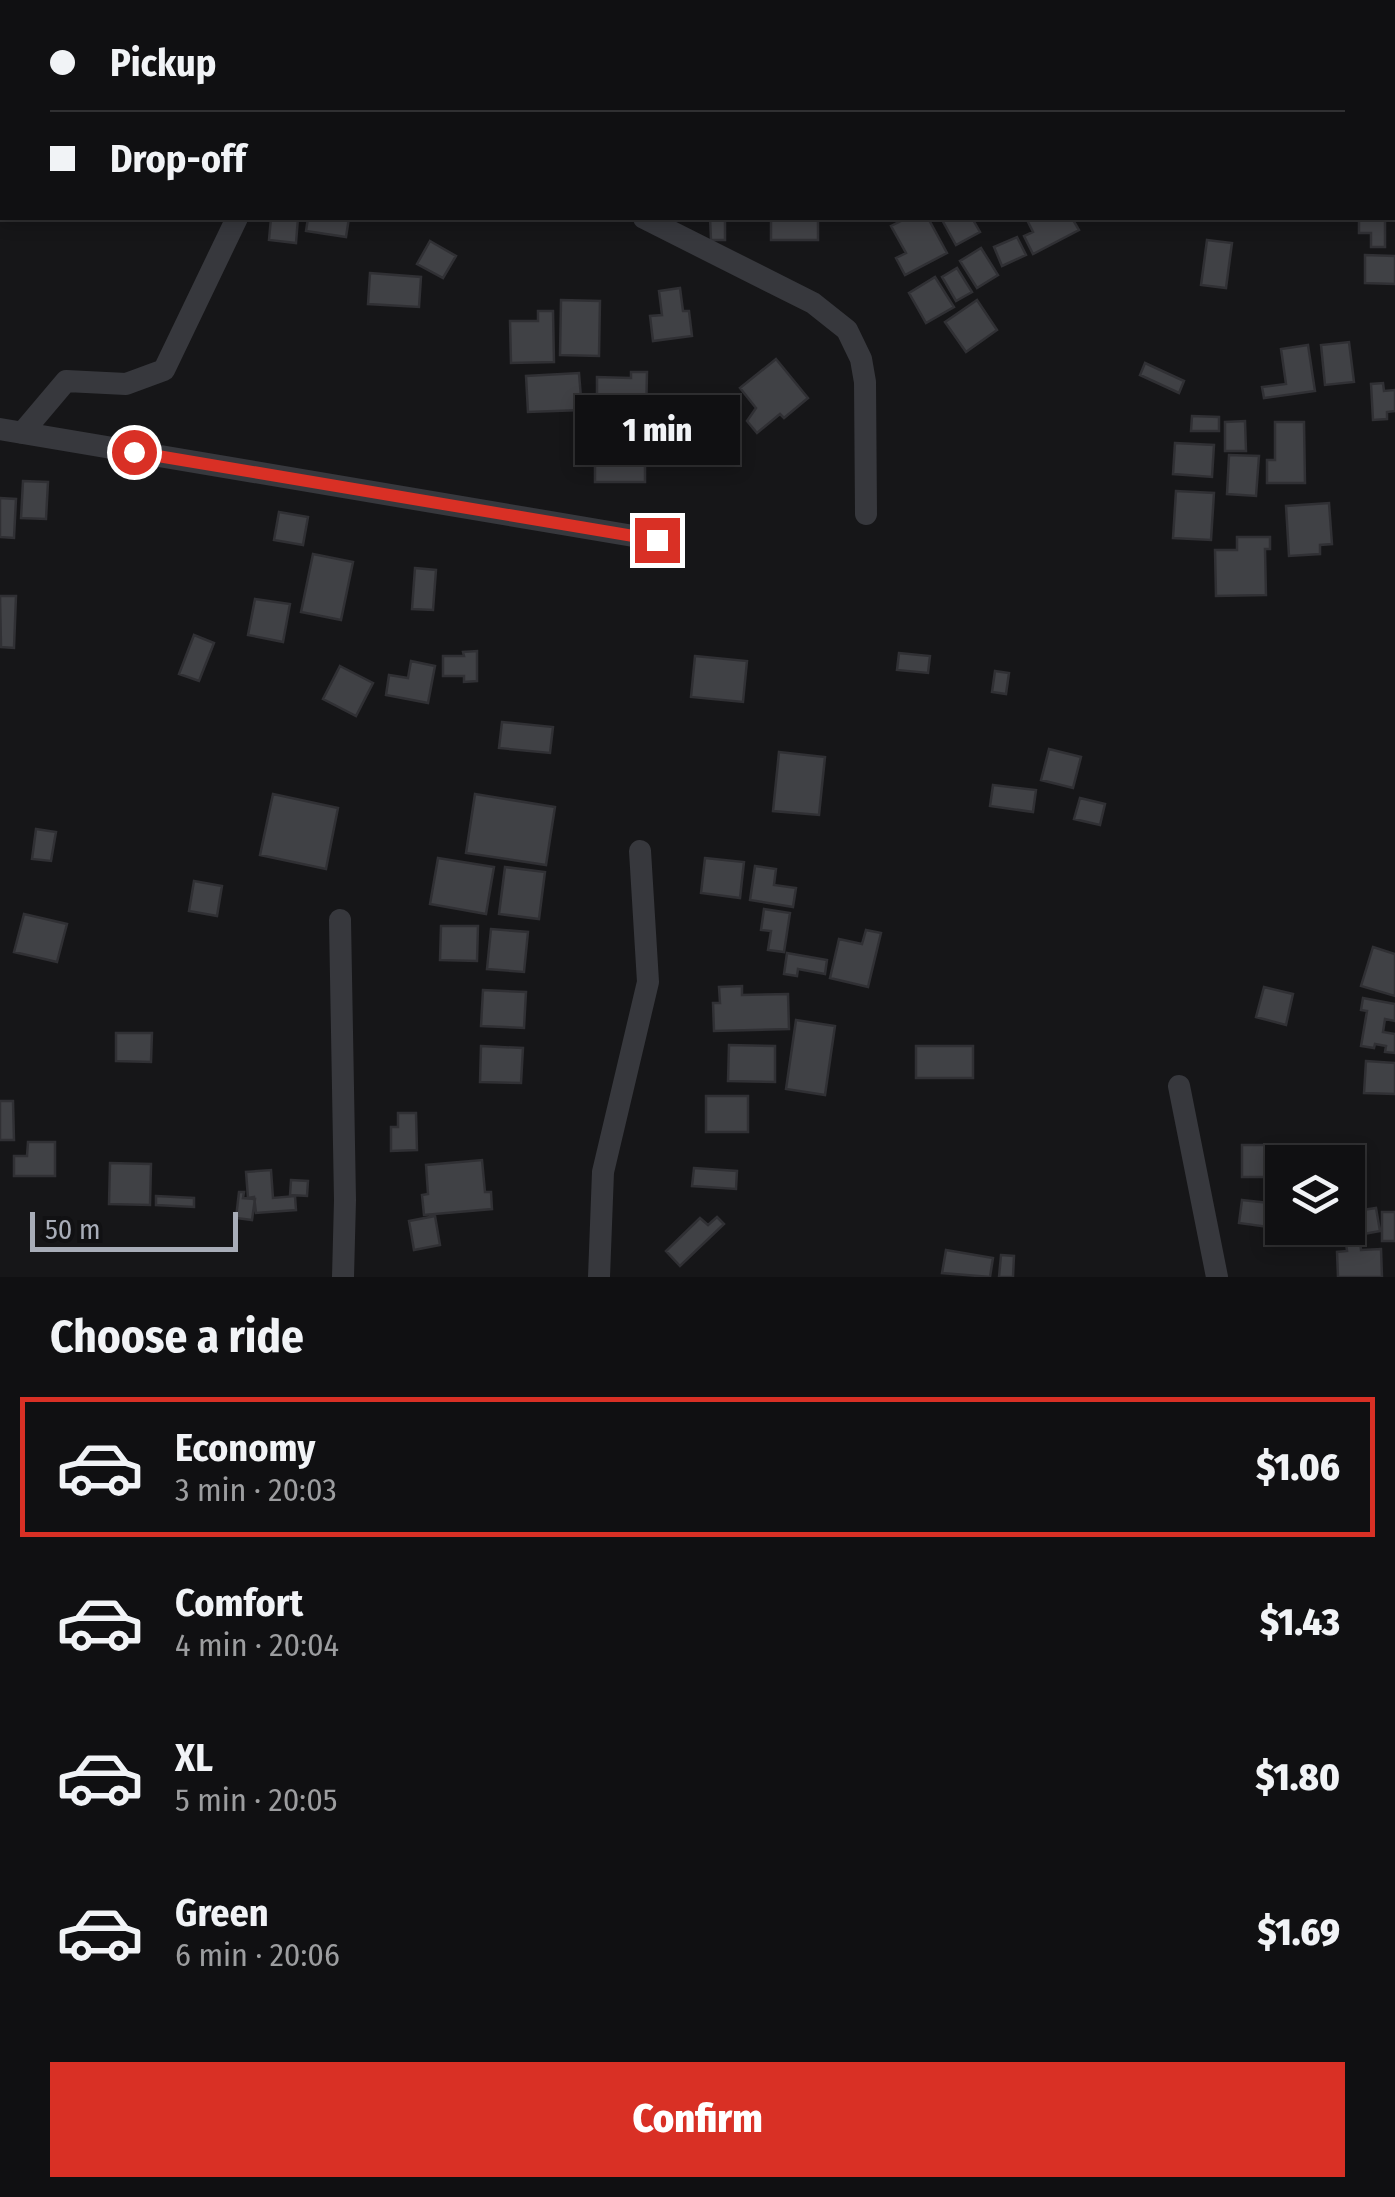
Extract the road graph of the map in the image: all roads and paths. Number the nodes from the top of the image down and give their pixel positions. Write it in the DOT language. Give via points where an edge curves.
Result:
graph roads {
  1 [pos="236,220"];
  2 [pos="650,220"];
  3 [pos="11,431"];
  4 [pos="866,514"];
  5 [pos="657,540"];
  6 [pos="640,851"];
  7 [pos="340,920"];
  8 [pos="1179,1086"];
  9 [pos="343,1277"];
  10 [pos="598,1277"];
  11 [pos="1217,1277"];
  1 -- 3 [label="street" via="164,370 126,384 66,381"];
  2 -- 4 [label="street" via="812,303 846,330 865,382"];
  3 -- 5 [label="street"];
  6 -- 10 [label="street" via="648,982 603,1172"];
  7 -- 9 [label="street"];
  8 -- 11 [label="street"];
}
